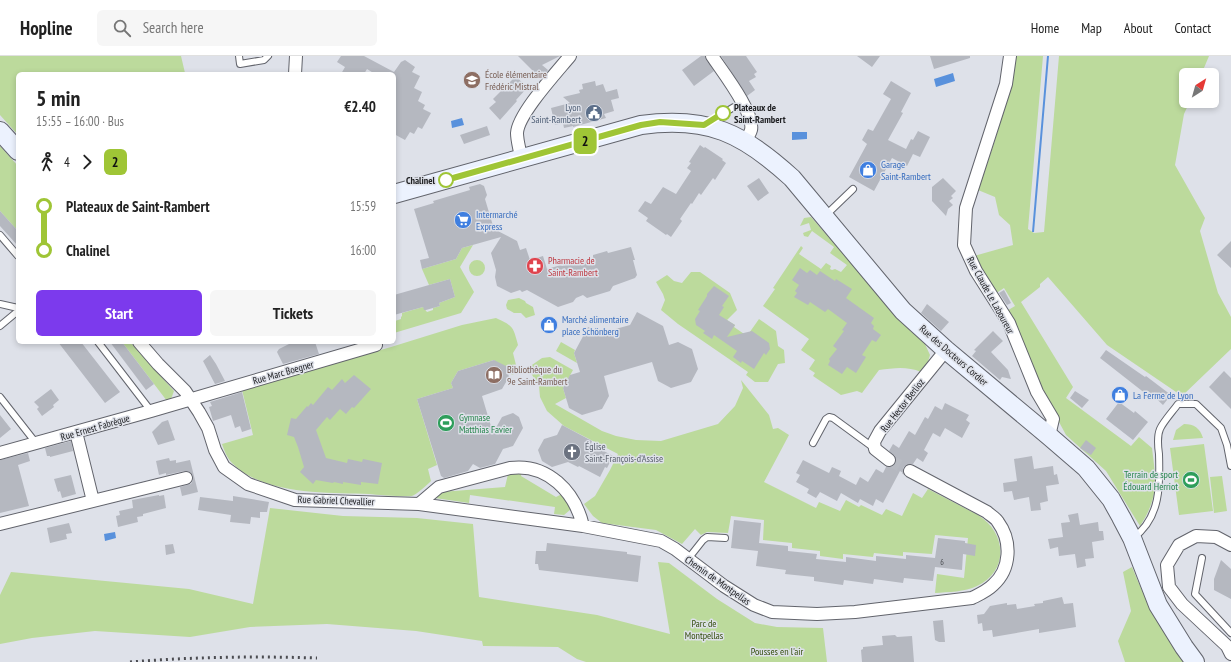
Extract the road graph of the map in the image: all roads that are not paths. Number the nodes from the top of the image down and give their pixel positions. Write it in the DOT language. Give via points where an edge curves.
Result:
graph roads {
  1 [pos="239,56"];
  2 [pos="268,56"];
  3 [pos="296,56"];
  4 [pos="570,56"];
  5 [pos="712,56"];
  6 [pos="1010,56"];
  7 [pos="296,72"];
  8 [pos="744,106"];
  9 [pos="704,125"];
  10 [pos="0,131"];
  11 [pos="745,141"];
  12 [pos="16,149"];
  13 [pos="521,158"];
  14 [pos="853,189"];
  15 [pos="396,193"];
  16 [pos="823,217"];
  17 [pos="0,235"];
  18 [pos="16,254"];
  19 [pos="0,304"];
  20 [pos="16,308"];
  21 [pos="16,313"];
  22 [pos="0,326"];
  23 [pos="100,344"];
  24 [pos="141,344"];
  25 [pos="376,345"];
  26 [pos="946,350"];
  27 [pos="0,397"];
  28 [pos="190,398"];
  29 [pos="151,411"];
  30 [pos="76,432"];
  31 [pos="1049,436"];
  32 [pos="36,443"];
  33 [pos="813,443"];
  34 [pos="875,449"];
  35 [pos="0,453"];
  36 [pos="889,460"];
  37 [pos="1231,466"];
  38 [pos="910,471"];
  39 [pos="186,478"];
  40 [pos="93,501"];
  41 [pos="419,504"];
  42 [pos="0,524"];
  43 [pos="583,526"];
  44 [pos="725,538"];
  45 [pos="1132,538"];
  46 [pos="1231,545"];
  47 [pos="1202,558"];
  48 [pos="688,559"];
  49 [pos="1231,633"];
  50 [pos="1231,654"];
  51 [pos="1195,662"];
  1 -- 2 [label="lane" via="240,64 264,60"];
  3 -- 7 [label="street"];
  4 -- 13 [label="street" via="519,123 517,134"];
  5 -- 8 [label="street"];
  6 -- 31 [label="street, Rue Claude Le Laboureur" via="1006,84 966,208 964,245 976,271 1009,323 1037,392 1053,419"];
  8 -- 9 [label="lane" via="734,106"];
  8 -- 11 [label="street" via="750,117 751,130"];
  9 -- 11 [label="street" via="729,132"];
  9 -- 13 [label="street" via="660,122 641,125"];
  10 -- 12 [label="street"];
  11 -- 16 [label="street, Rue des Docteurs Cordier" via="792,178"];
  13 -- 15 [label="street"];
  14 -- 16 [label="lane"];
  16 -- 26 [label="street, Rue des Docteurs Cordier" via="903,311"];
  17 -- 18 [label="lane"];
  19 -- 20 [label="lane"];
  21 -- 22 [label="lane"];
  23 -- 29 [label="lane"];
  24 -- 28 [label="street, Rue Gabriel Chevallier"];
  25 -- 28 [label="street, Rue Marc Boegner"];
  26 -- 31 [label="street, Rue des Docteurs Cordier"];
  26 -- 34 [label="street, Rue Hector Berlioz" via="880,431 874,442"];
  27 -- 32 [label="lane"];
  28 -- 29 [label="street, Rue Ernest Fabrègue"];
  28 -- 41 [label="street, Rue Gabriel Chevallier" via="208,428 224,467 248,484 294,500"];
  29 -- 30 [label="street, Rue Ernest Fabrègue"];
  30 -- 32 [label="street, Rue Ernest Fabrègue"];
  30 -- 40 [label="street"];
  31 -- 45 [label="street, Rue des Docteurs Cordier" via="1086,468 1111,499"];
  32 -- 35 [label="street, Rue Ernest Fabrègue"];
  33 -- 34 [label="lane" via="829,417 834,418"];
  34 -- 36 [label="street"];
  37 -- 45 [label="lane" via="1221,428 1196,404 1178,404 1159,430 1158,501 1151,520"];
  38 -- 48 [label="street, Chemin de Montpellas" via="998,521 1005,534 1007,561 1002,574 985,592 972,598 854,612 781,613 754,605"];
  39 -- 40 [label="street"];
  40 -- 42 [label="street"];
  41 -- 43 [label="street, Rue Gabriel Chevallier"];
  41 -- 43 [label="street" via="439,487 522,466 536,469 563,486 576,506"];
  43 -- 48 [label="street, Chemin de Montpellas" via="661,541"];
  44 -- 48 [label="lane" via="708,537 702,540"];
  45 -- 51 [label="street, Rue des Docteurs Cordier" via="1158,605"];
  46 -- 50 [label="street" via="1216,537 1196,536 1179,545 1167,565 1169,587 1182,604 1227,646"];
  47 -- 49 [label="lane" via="1195,594"];
}
